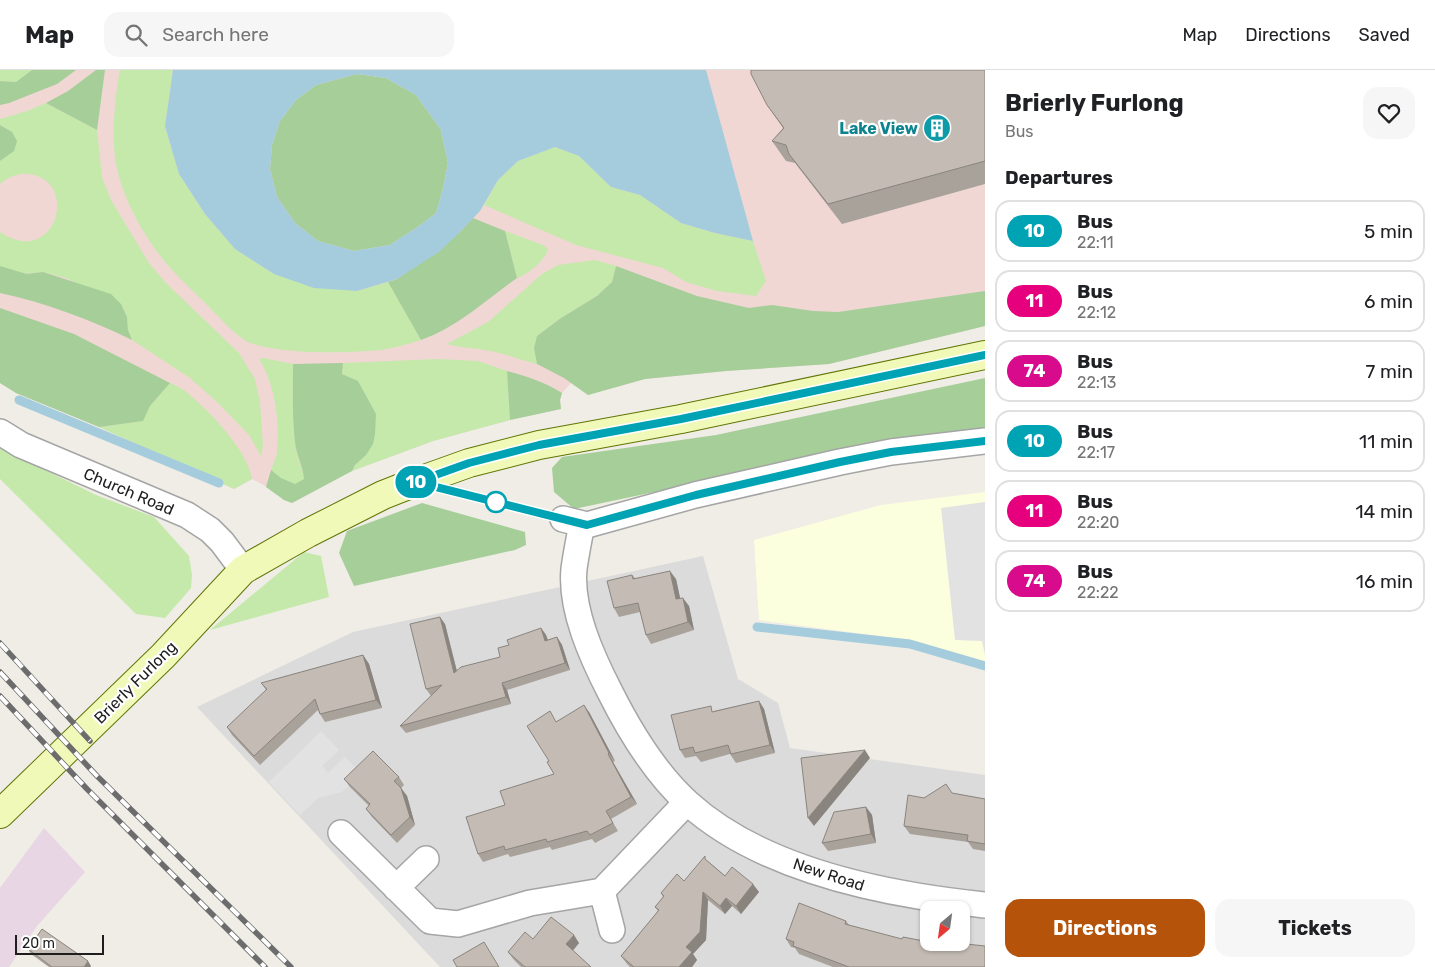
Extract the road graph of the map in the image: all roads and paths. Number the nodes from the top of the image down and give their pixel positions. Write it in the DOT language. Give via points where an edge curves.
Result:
graph roads {
  1 [pos="985,355"];
  2 [pos="0,432"];
  3 [pos="985,441"];
  4 [pos="243,570"];
  5 [pos="688,802"];
  6 [pos="0,814"];
  7 [pos="341,833"];
  8 [pos="426,860"];
  9 [pos="396,888"];
  10 [pos="602,891"];
  11 [pos="985,905"];
  12 [pos="612,930"];
  1 -- 4 [label="street, Brierly Furlong" via="539,445 469,463 356,508"];
  2 -- 4 [label="street, Church Road" via="21,445 187,515 210,530"];
  3 -- 5 [label="street, New Road" via="891,452 840,462 687,497 593,523 573,522 574,588 586,638 601,675 641,746"];
  4 -- 6 [label="street, Brierly Furlong" via="163,656"];
  5 -- 10 [label="street"];
  5 -- 11 [label="street, New Road" via="736,836 811,870 899,893"];
  7 -- 9 [label="street"];
  8 -- 9 [label="street"];
  9 -- 10 [label="street" via="430,922 458,924 530,903"];
  10 -- 12 [label="street"];
}
